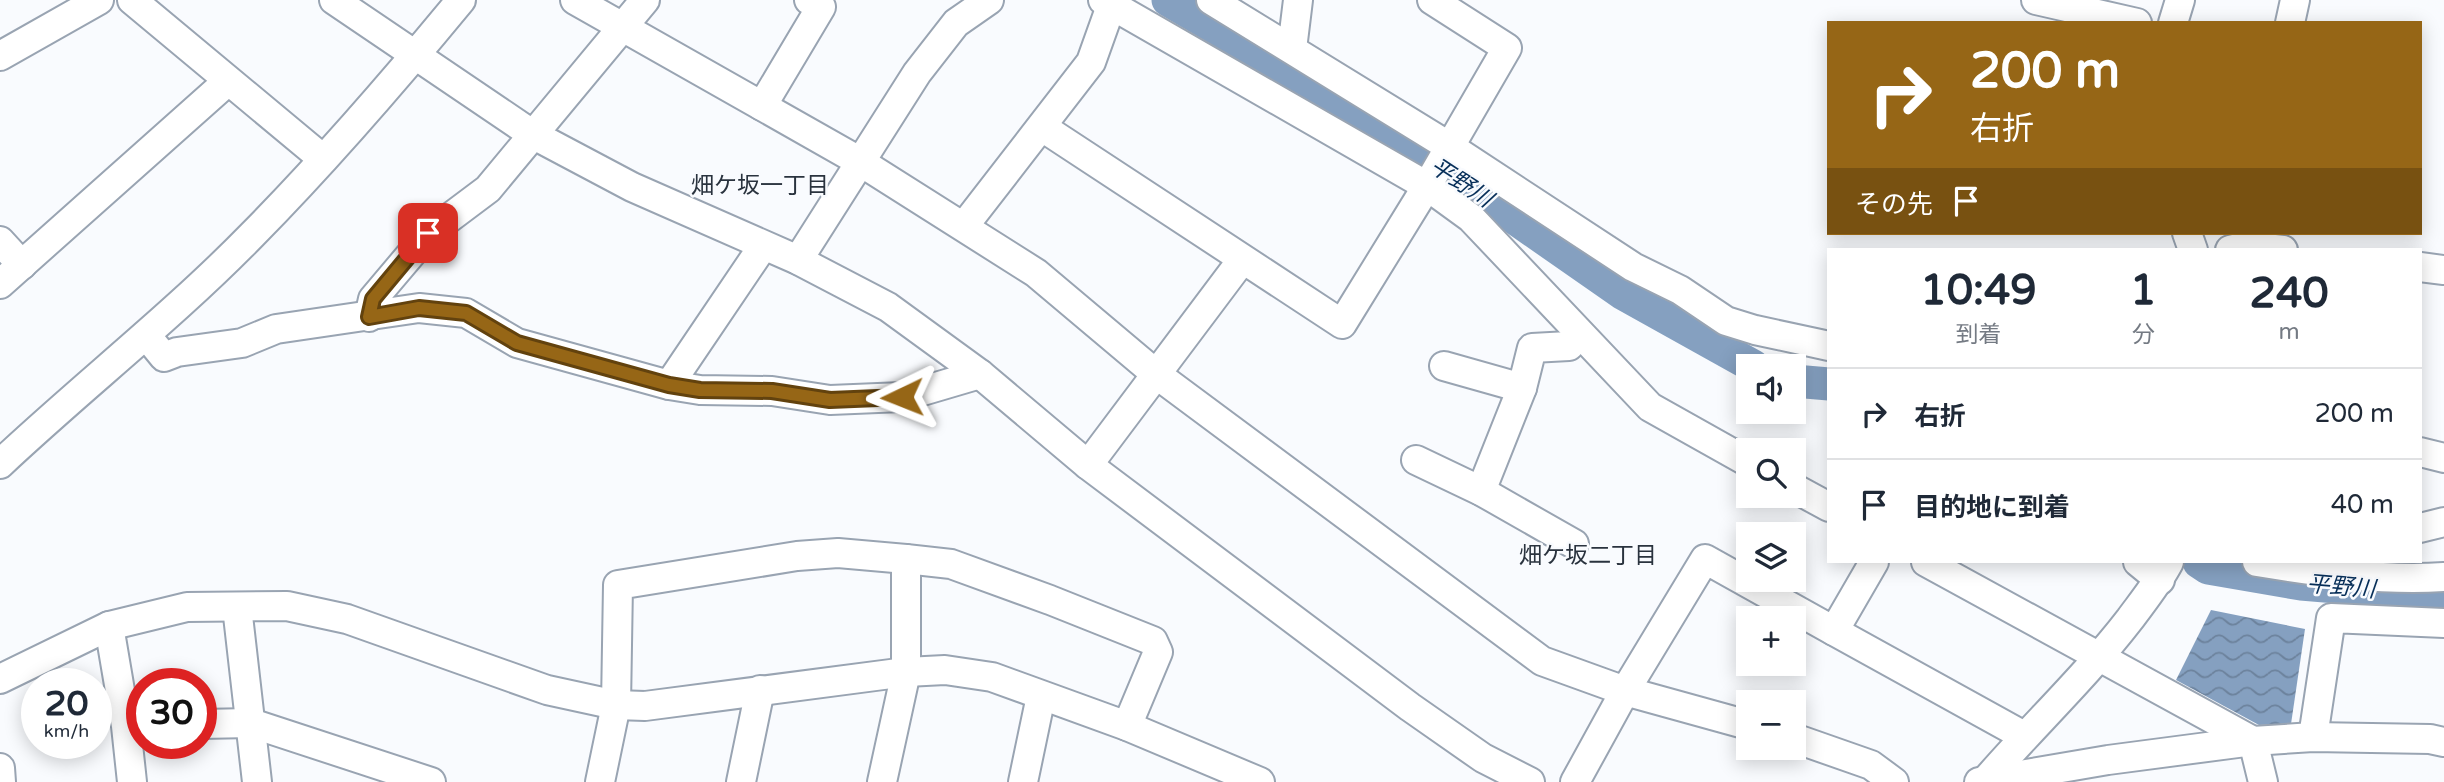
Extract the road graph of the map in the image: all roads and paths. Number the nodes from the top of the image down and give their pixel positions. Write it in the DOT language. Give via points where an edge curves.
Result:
graph roads {
  1 [pos="99,0"];
  2 [pos="132,0"];
  3 [pos="334,0"];
  4 [pos="461,0"];
  5 [pos="575,0"];
  6 [pos="645,0"];
  7 [pos="809,0"];
  8 [pos="989,0"];
  9 [pos="1211,0"];
  10 [pos="1298,0"];
  11 [pos="1432,0"];
  12 [pos="2036,0"];
  13 [pos="2180,0"];
  14 [pos="2295,0"];
  15 [pos="1107,3"];
  16 [pos="2128,21"];
  17 [pos="2174,21"];
  18 [pos="2290,21"];
  19 [pos="623,25"];
  20 [pos="1292,48"];
  21 [pos="416,55"];
  22 [pos="0,56"];
  23 [pos="228,81"];
  24 [pos="762,106"];
  25 [pos="1042,127"];
  26 [pos="532,134"];
  27 [pos="1450,147"];
  28 [pos="323,159"];
  29 [pos="859,161"];
  30 [pos="1427,186"];
  31 [pos="964,226"];
  32 [pos="0,241"];
  33 [pos="2242,243"];
  34 [pos="763,246"];
  35 [pos="2271,248"];
  36 [pos="799,260"];
  37 [pos="1242,260"];
  38 [pos="22,265"];
  39 [pos="2422,267"];
  40 [pos="2444,270"];
  41 [pos="0,284"];
  42 [pos="369,317"];
  43 [pos="1580,334"];
  44 [pos="146,335"];
  45 [pos="1827,346"];
  46 [pos="1444,366"];
  47 [pos="981,374"];
  48 [pos="1156,374"];
  49 [pos="669,385"];
  50 [pos="1522,387"];
  51 [pos="2422,452"];
  52 [pos="1736,455"];
  53 [pos="2444,458"];
  54 [pos="1416,460"];
  55 [pos="0,464"];
  56 [pos="1088,465"];
  57 [pos="1481,491"];
  58 [pos="1806,495"];
  59 [pos="1827,506"];
  60 [pos="2444,522"];
  61 [pos="2422,528"];
  62 [pos="1574,544"];
  63 [pos="906,559"];
  64 [pos="1873,563"];
  65 [pos="1928,563"];
  66 [pos="2141,563"];
  67 [pos="2264,563"];
  68 [pos="2164,571"];
  69 [pos="2444,577"];
  70 [pos="237,607"];
  71 [pos="2444,624"];
  72 [pos="109,626"];
  73 [pos="1834,631"];
  74 [pos="2100,658"];
  75 [pos="906,672"];
  76 [pos="0,679"];
  77 [pos="760,690"];
  78 [pos="1625,691"];
  79 [pos="126,694"];
  80 [pos="1041,696"];
  81 [pos="615,705"];
  82 [pos="1736,722"];
  83 [pos="251,723"];
  84 [pos="217,724"];
  85 [pos="1127,726"];
  86 [pos="2024,736"];
  87 [pos="2313,737"];
  88 [pos="2253,741"];
  89 [pos="1806,742"];
  90 [pos="2444,742"];
  91 [pos="133,759"];
  92 [pos="0,768"];
  93 [pos="2109,771"];
  94 [pos="1983,780"];
  95 [pos="1,782"];
  96 [pos="132,782"];
  97 [pos="257,782"];
  98 [pos="431,782"];
  99 [pos="600,782"];
  100 [pos="741,782"];
  101 [pos="882,782"];
  102 [pos="1023,782"];
  103 [pos="1260,782"];
  104 [pos="1530,782"];
  105 [pos="1575,782"];
  106 [pos="1894,782"];
  107 [pos="2263,782"];
  1 -- 22 [label="street"];
  2 -- 23 [label="street"];
  3 -- 21 [label="street"];
  4 -- 21 [label="street"];
  5 -- 19 [label="street"];
  6 -- 19 [label="street"];
  7 -- 24 [label="street" via="821,8"];
  8 -- 29 [label="street" via="948,33"];
  9 -- 20 [label="street"];
  10 -- 20 [label="street"];
  11 -- 27 [label="street" via="1507,48"];
  12 -- 16 [label="street"];
  13 -- 17 [label="street"];
  14 -- 18 [label="street"];
  15 -- 25 [label="street" via="1091,62"];
  15 -- 30 [label="street"];
  19 -- 24 [label="street"];
  19 -- 26 [label="street"];
  20 -- 27 [label="street"];
  21 -- 26 [label="street"];
  21 -- 28 [label="street"];
  23 -- 28 [label="street"];
  23 -- 38 [label="street"];
  24 -- 29 [label="street"];
  25 -- 31 [label="street"];
  25 -- 37 [label="street"];
  26 -- 34 [label="street" via="632,187"];
  26 -- 42 [label="street" via="488,190 428,233 373,299"];
  27 -- 30 [label="street"];
  27 -- 45 [label="street" via="1633,267 1680,290 1726,321"];
  28 -- 44 [label="street" via="252,235"];
  29 -- 31 [label="street"];
  29 -- 36 [label="street"];
  30 -- 37 [label="street" via="1342,324"];
  30 -- 43 [label="street" via="1471,218"];
  31 -- 48 [label="street" via="1036,273"];
  32 -- 38 [label="street"];
  33 -- 35 [label="street"];
  34 -- 36 [label="street"];
  34 -- 49 [label="street"];
  36 -- 47 [label="street" via="888,307"];
  37 -- 48 [label="street"];
  38 -- 41 [label="street"];
  39 -- 40 [label="street"];
  42 -- 44 [label="street" via="276,329 242,343 164,357"];
  42 -- 49 [label="street" via="419,308 466,313 517,343"];
  43 -- 50 [label="street" via="1569,346 1532,348"];
  43 -- 52 [label="street" via="1650,407"];
  44 -- 55 [label="street"];
  46 -- 50 [label="street"];
  47 -- 49 [label="street" via="890,398 830,400 772,391"];
  47 -- 56 [label="street"];
  48 -- 56 [label="street"];
  48 -- 78 [label="street" via="1542,662"];
  50 -- 57 [label="street"];
  51 -- 53 [label="street"];
  54 -- 57 [label="street"];
  56 -- 104 [label="street" via="1410,707 1483,758"];
  57 -- 62 [label="street"];
  58 -- 59 [label="street"];
  60 -- 61 [label="street"];
  63 -- 75 [label="street"];
  63 -- 81 [label="street" via="838,553 797,556 618,586"];
  63 -- 85 [label="street" via="951,564 1153,641 1158,652"];
  64 -- 73 [label="street"];
  65 -- 74 [label="street"];
  66 -- 68 [label="street"];
  67 -- 69 [label="street" via="2357,576"];
  68 -- 74 [label="street"];
  70 -- 72 [label="street" via="187,607"];
  70 -- 81 [label="street" via="287,606 347,619 547,690"];
  70 -- 83 [label="street"];
  71 -- 87 [label="street" via="2331,618"];
  72 -- 76 [label="street"];
  72 -- 79 [label="street"];
  73 -- 78 [label="street" via="1704,559"];
  73 -- 86 [label="street"];
  74 -- 86 [label="street"];
  74 -- 88 [label="street"];
  75 -- 77 [label="street"];
  75 -- 80 [label="street" via="945,670 992,677"];
  75 -- 101 [label="street"];
  77 -- 81 [label="street" via="645,706"];
  77 -- 100 [label="street"];
  78 -- 82 [label="street"];
  78 -- 105 [label="street"];
  80 -- 85 [label="street"];
  80 -- 102 [label="street"];
  81 -- 99 [label="street"];
  83 -- 84 [label="street"];
  83 -- 97 [label="street"];
  83 -- 98 [label="street"];
  85 -- 103 [label="street"];
  86 -- 94 [label="street"];
  87 -- 88 [label="street"];
  87 -- 90 [label="street"];
  88 -- 93 [label="street"];
  88 -- 107 [label="street"];
  89 -- 106 [label="street" via="1871,765"];
  91 -- 96 [label="street"];
  92 -- 95 [label="street"];
  93 -- 94 [label="street"];
}
